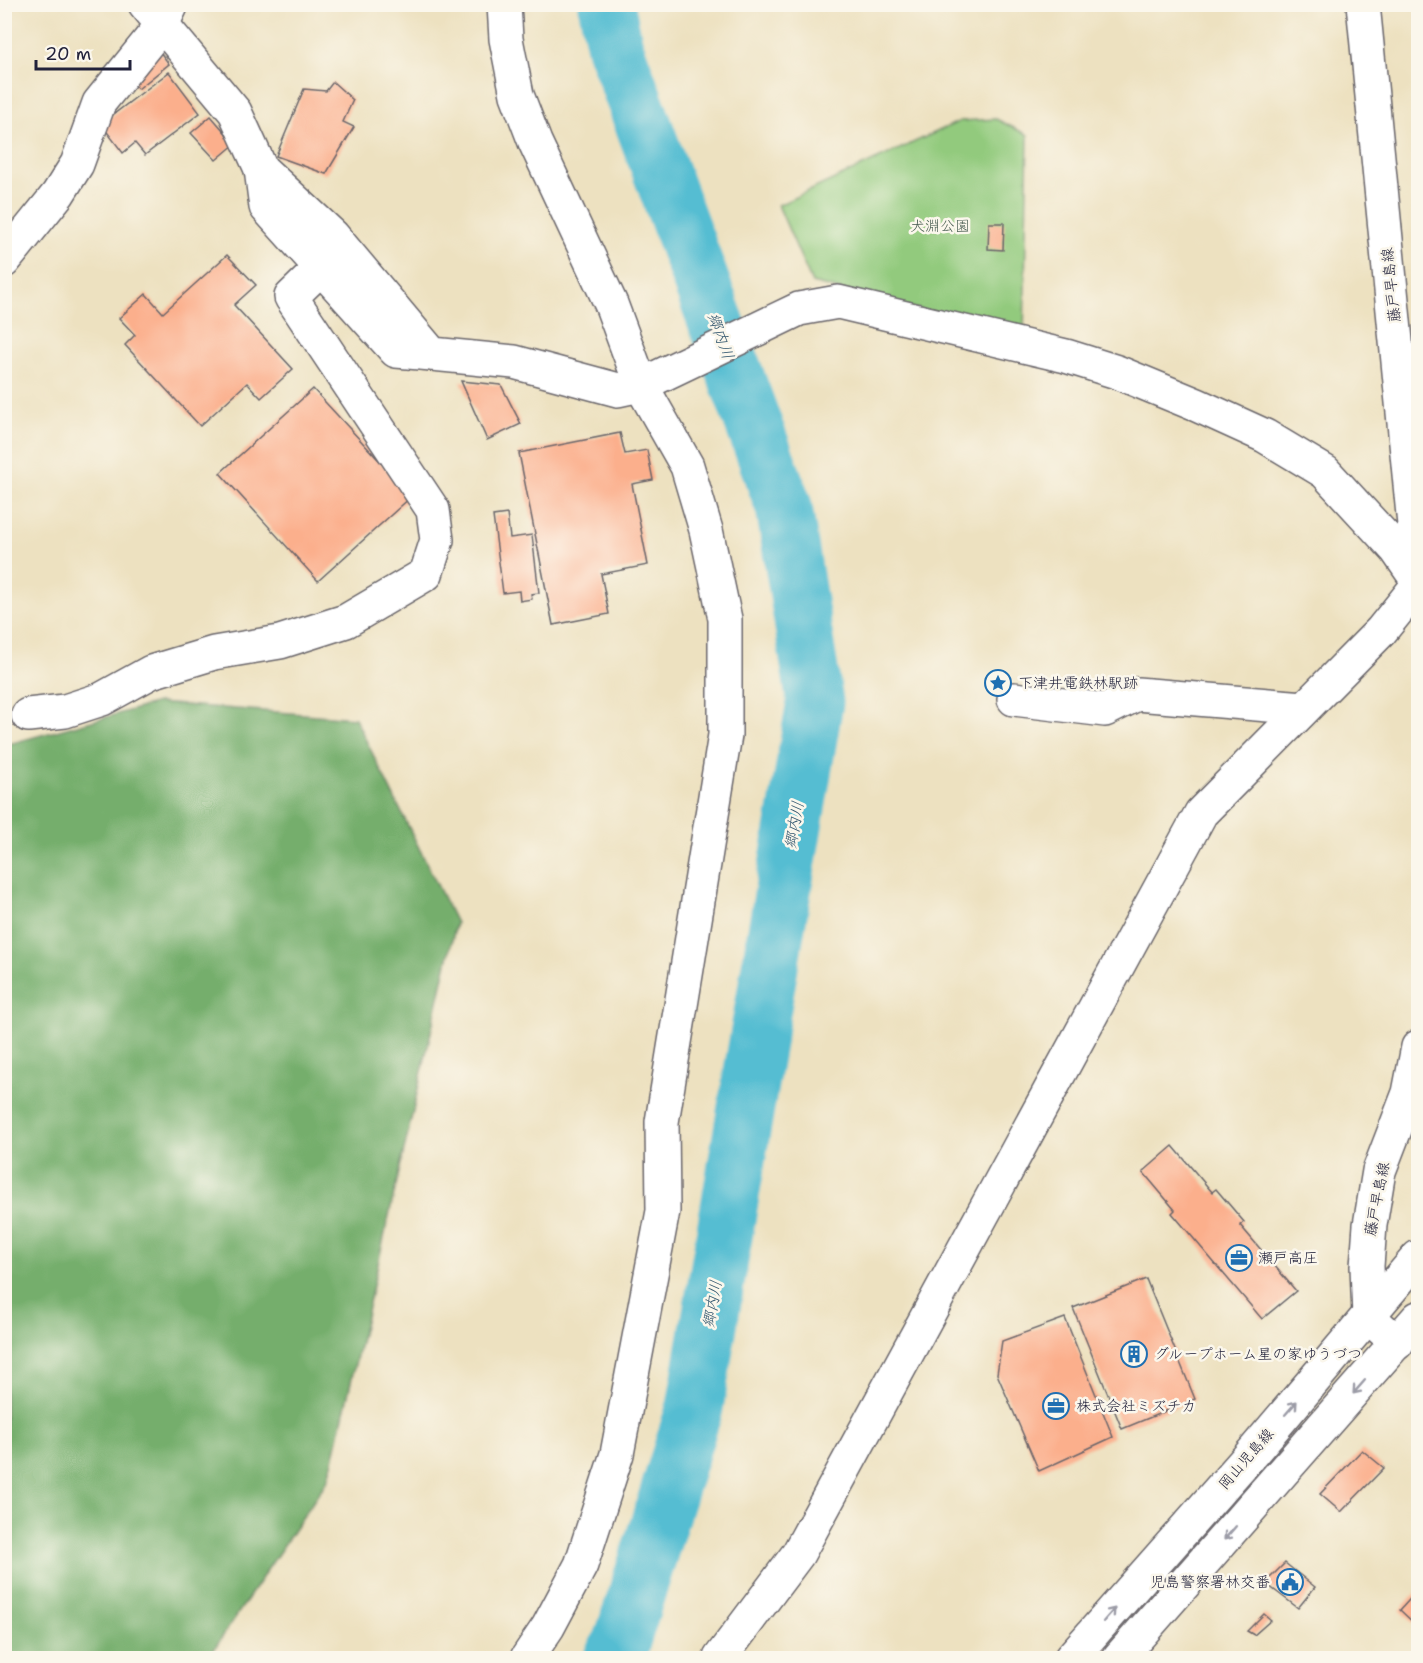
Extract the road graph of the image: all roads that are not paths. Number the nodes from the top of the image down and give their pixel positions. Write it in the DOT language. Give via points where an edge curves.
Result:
graph roads {
  1 [pos="504,4"];
  2 [pos="1363,4"];
  3 [pos="160,11"];
  4 [pos="261,169"];
  5 [pos="4,261"];
  6 [pos="321,268"];
  7 [pos="432,354"];
  8 [pos="647,382"];
  9 [pos="1419,566"];
  10 [pos="1419,583"];
  11 [pos="1014,699"];
  12 [pos="1304,708"];
  13 [pos="28,715"];
  14 [pos="1419,1047"];
  15 [pos="1419,1257"];
  16 [pos="1369,1317"];
  17 [pos="1419,1318"];
  18 [pos="1397,1343"];
  19 [pos="527,1659"];
  20 [pos="720,1659"];
  21 [pos="1071,1659"];
  22 [pos="1119,1659"];
  1 -- 8 [label="street" via="517,95"];
  2 -- 9 [label="street, 藤戸早島線"];
  3 -- 4 [label="street" via="235,112"];
  3 -- 5 [label="street" via="99,103 77,164"];
  4 -- 6 [label="street" via="266,207"];
  4 -- 7 [label="street" via="333,236"];
  6 -- 7 [label="street" via="396,351"];
  6 -- 13 [label="street" via="291,297 433,510 437,540 426,574 346,621 280,642 214,653 151,672 102,699 65,711"];
  7 -- 8 [label="street" via="514,363 618,390"];
  8 -- 10 [label="street" via="799,309 838,302 1034,348 1117,372 1197,405 1265,436 1325,472 1396,549"];
  8 -- 19 [label="street" via="687,466 706,530 725,619 725,735 662,1122 663,1211 617,1454 581,1565"];
  10 -- 12 [label="street" via="1381,631"];
  11 -- 12 [label="street" via="1105,710 1137,694"];
  12 -- 20 [label="street" via="1201,813 798,1554"];
  14 -- 16 [label="street, 藤戸早島線" via="1408,1093 1379,1171 1368,1258"];
  15 -- 16 [label="street, 岡山児島線"];
  16 -- 18 [label="street"];
  21 -- 16 [label="street, 岡山児島線, one-way"];
  17 -- 18 [label="street"];
  18 -- 22 [label="street, one-way"];
}
